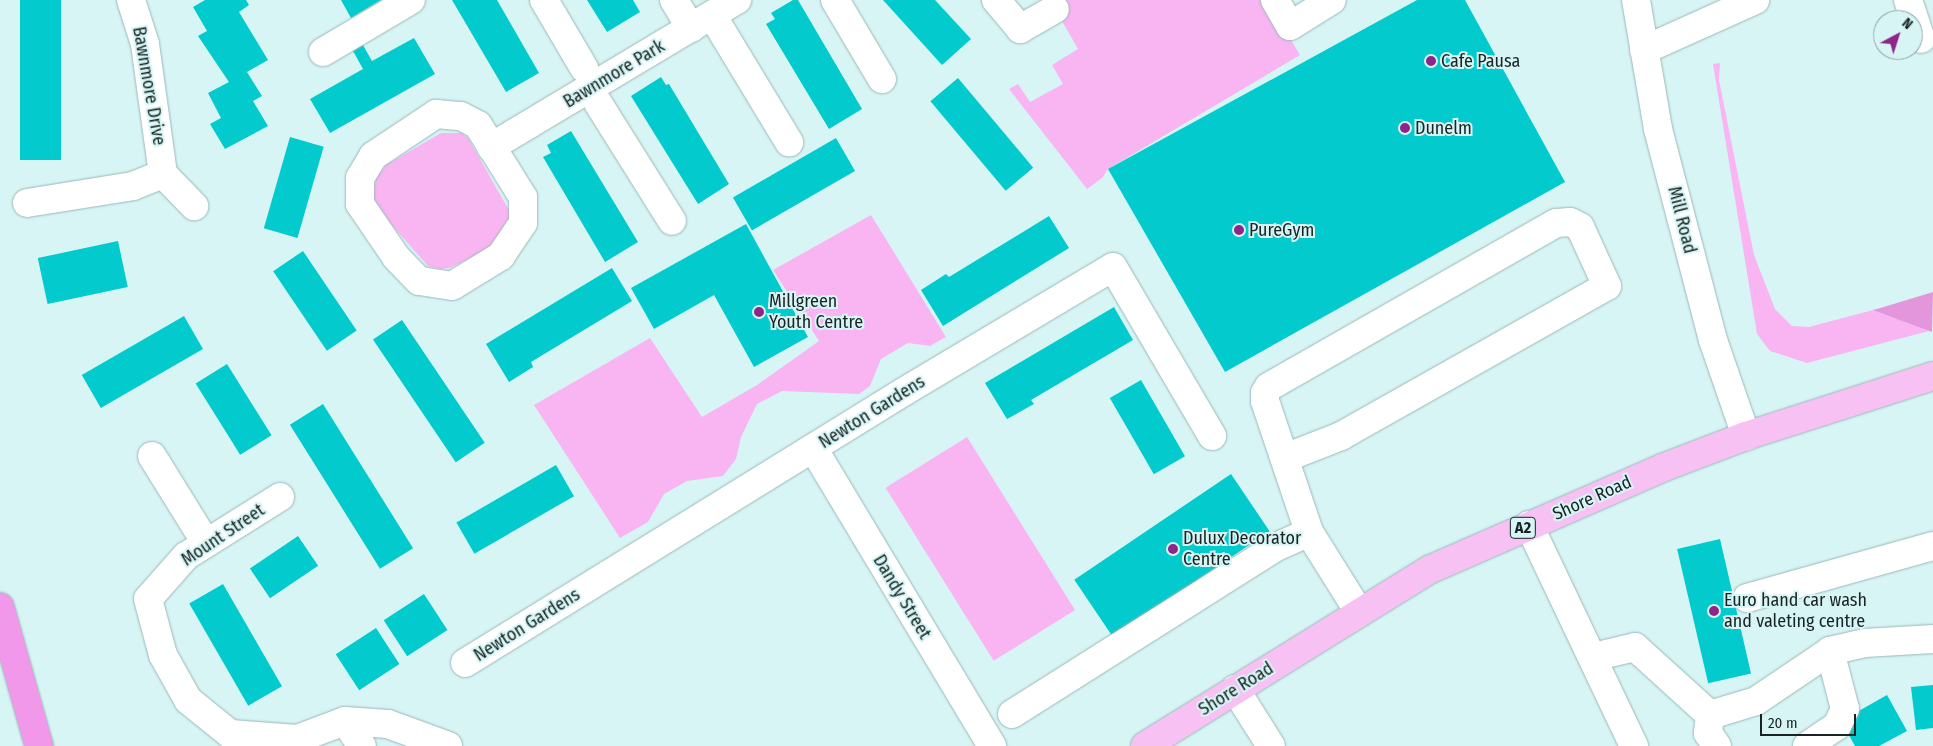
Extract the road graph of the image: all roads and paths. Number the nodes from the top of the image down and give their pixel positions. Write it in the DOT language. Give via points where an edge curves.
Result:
graph roads {
  1 [pos="131,0"];
  2 [pos="411,0"];
  3 [pos="544,0"];
  4 [pos="674,0"];
  5 [pos="737,0"];
  6 [pos="836,0"];
  7 [pos="996,0"];
  8 [pos="1275,0"];
  9 [pos="1332,0"];
  10 [pos="1636,0"];
  11 [pos="1755,0"];
  12 [pos="1055,9"];
  13 [pos="701,21"];
  14 [pos="1644,50"];
  15 [pos="323,52"];
  16 [pos="584,68"];
  17 [pos="882,79"];
  18 [pos="598,103"];
  19 [pos="789,142"];
  20 [pos="491,147"];
  21 [pos="163,174"];
  22 [pos="27,203"];
  23 [pos="194,206"];
  24 [pos="672,221"];
  25 [pos="1933,376"];
  26 [pos="1212,436"];
  27 [pos="1746,436"];
  28 [pos="813,448"];
  29 [pos="152,456"];
  30 [pos="1285,458"];
  31 [pos="280,497"];
  32 [pos="1529,525"];
  33 [pos="1309,532"];
  34 [pos="206,543"];
  35 [pos="1933,546"];
  36 [pos="1747,598"];
  37 [pos="0,607"];
  38 [pos="1359,612"];
  39 [pos="1933,639"];
  40 [pos="1830,651"];
  41 [pos="1593,657"];
  42 [pos="465,664"];
  43 [pos="1235,689"];
  44 [pos="1012,714"];
  45 [pos="1710,715"];
  46 [pos="345,721"];
  47 [pos="298,742"];
  48 [pos="39,746"];
  49 [pos="362,746"];
  50 [pos="448,746"];
  51 [pos="992,746"];
  52 [pos="1145,746"];
  53 [pos="1271,746"];
  54 [pos="1634,746"];
  55 [pos="1717,746"];
  56 [pos="1807,746"];
  1 -- 21 [label="street, Bawnmore Drive" via="145,44"];
  2 -- 15 [label="street"];
  3 -- 16 [label="street"];
  4 -- 13 [label="street"];
  5 -- 13 [label="street, Bawnmore Park"];
  6 -- 17 [label="street"];
  7 -- 12 [label="street" via="1020,29"];
  8 -- 9 [label="street" via="1290,26"];
  10 -- 14 [label="street, Mill Road"];
  11 -- 14 [label="street"];
  13 -- 19 [label="street"];
  13 -- 20 [label="street, Bawnmore Park"];
  14 -- 27 [label="street, Mill Road" via="1658,129 1713,340"];
  18 -- 24 [label="street"];
  20 -- 20 [label="street" via="523,197 523,223 501,256 452,286 419,281 396,258 360,204 360,178 373,156 436,114 461,116 478,125"];
  21 -- 22 [label="street" via="133,186"];
  21 -- 23 [label="street"];
  25 -- 27 [label="main road, Shore Road / A2"];
  26 -- 28 [label="street, Newton Gardens" via="1113,267"];
  27 -- 32 [label="main road, Shore Road / A2"];
  28 -- 42 [label="street, Newton Gardens"];
  28 -- 51 [label="street, Dandy Street"];
  29 -- 34 [label="street"];
  30 -- 30 [label="street" via="1265,401 1269,387 1556,223 1570,222 1580,227 1607,286 1341,436"];
  30 -- 33 [label="street"];
  31 -- 34 [label="street, Mount Street"];
  32 -- 38 [label="main road, Shore Road / A2" via="1431,569"];
  32 -- 41 [label="street"];
  33 -- 38 [label="street"];
  33 -- 44 [label="street" via="1260,556"];
  34 -- 47 [label="street, Mount Street" via="186,556 148,599 163,655 188,700 230,734"];
  35 -- 36 [label="street"];
  37 -- 48 [label="highway"];
  38 -- 43 [label="main road, Shore Road / A2"];
  39 -- 40 [label="street" via="1865,643"];
  40 -- 45 [label="street" via="1756,701"];
  40 -- 56 [label="street" via="1845,709 1837,726"];
  41 -- 45 [label="street" via="1635,647"];
  41 -- 54 [label="street"];
  43 -- 52 [label="main road, Shore Road / A2"];
  43 -- 53 [label="street"];
  45 -- 55 [label="street" via="1708,734"];
  46 -- 47 [label="street, Mount Street"];
  46 -- 49 [label="street"];
  46 -- 50 [label="street, Mount Street" via="388,724"];
}
